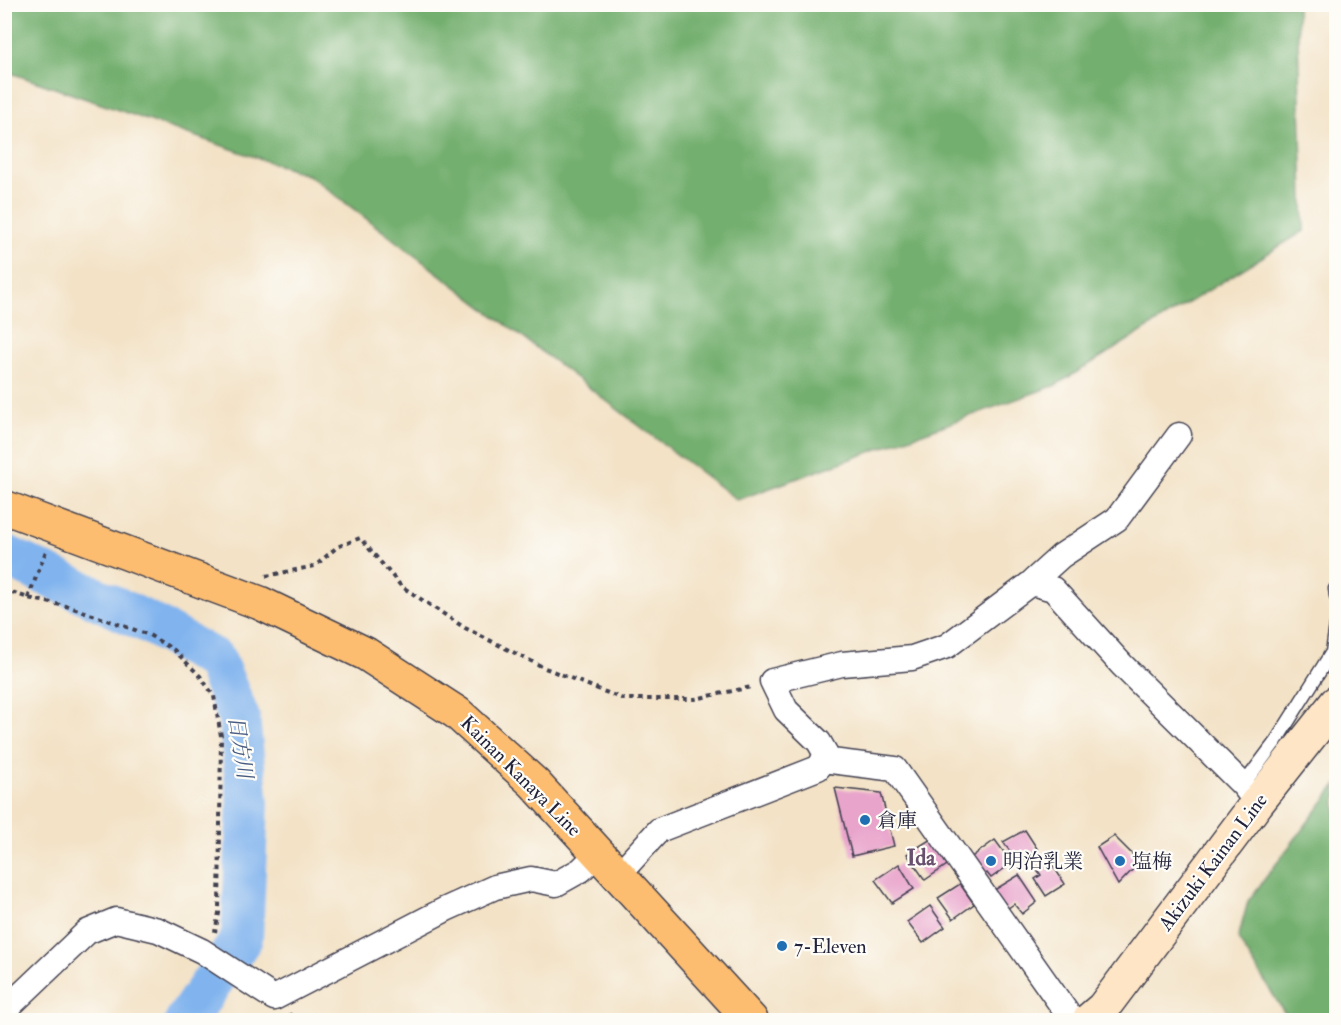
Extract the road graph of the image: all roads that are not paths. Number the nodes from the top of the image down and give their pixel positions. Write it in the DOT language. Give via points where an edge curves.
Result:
graph roads {
  1 [pos="1179,435"];
  2 [pos="4,507"];
  3 [pos="1031,583"];
  4 [pos="1336,625"];
  5 [pos="1336,703"];
  6 [pos="823,760"];
  7 [pos="1250,794"];
  8 [pos="608,864"];
  9 [pos="4,1011"];
  10 [pos="751,1020"];
  11 [pos="1072,1020"];
  12 [pos="1089,1020"];
  1 -- 3 [label="street" via="1117,519 1061,556"];
  2 -- 8 [label="main road, Kainan Kanaya Line" via="260,603 366,654 457,712 534,783"];
  3 -- 6 [label="street" via="947,646 912,658 842,664 772,681 786,710 819,742 827,756"];
  3 -- 7 [label="street" via="1053,589"];
  4 -- 7 [label="lane" via="1332,652 1276,741"];
  5 -- 7 [label="main road, Akizuki Kainan Line"];
  6 -- 8 [label="street" via="818,768 659,830"];
  6 -- 11 [label="street" via="895,769"];
  7 -- 12 [label="main road, Akizuki Kainan Line" via="1103,1008"];
  8 -- 9 [label="street" via="581,870 556,884 531,879 485,891 274,998 207,954 158,930 116,920 87,932"];
  8 -- 10 [label="main road, Kainan Kanaya Line"];
}
